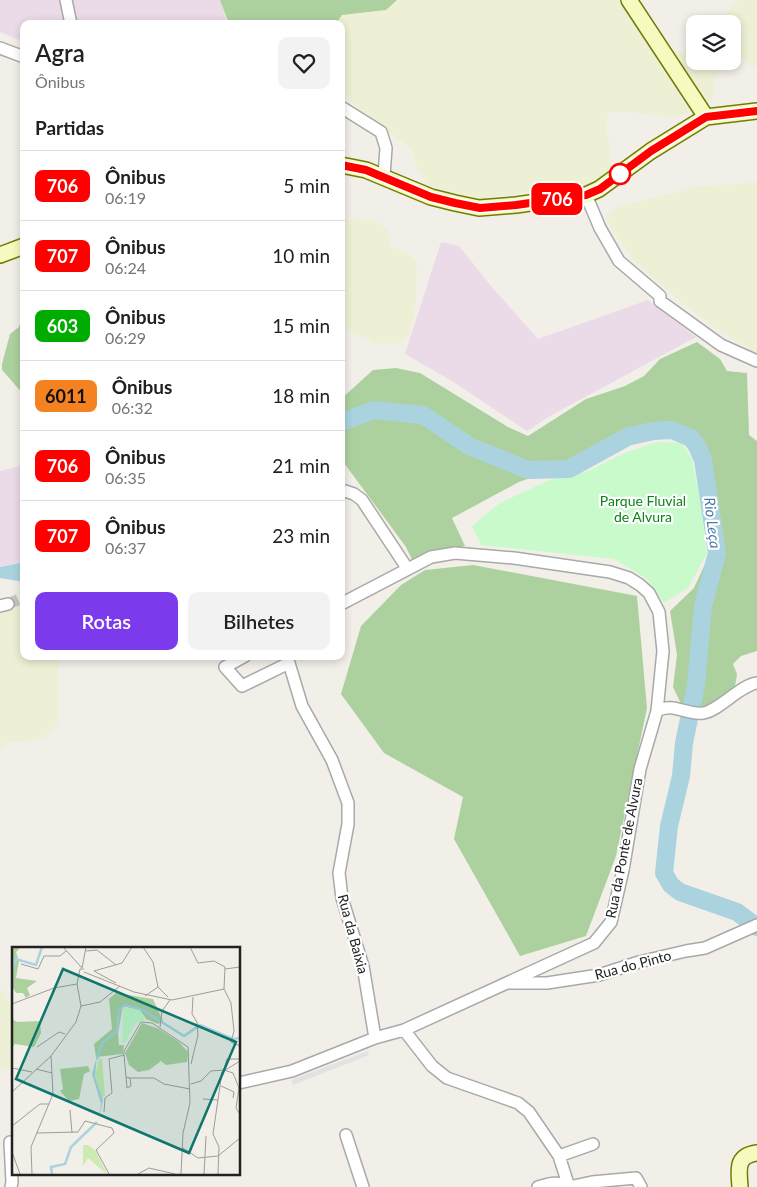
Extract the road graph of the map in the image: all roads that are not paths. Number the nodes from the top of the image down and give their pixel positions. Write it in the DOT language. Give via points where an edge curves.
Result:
graph roads {
  1 [pos="66,0"];
  2 [pos="629,0"];
  3 [pos="70,20"];
  4 [pos="0,48"];
  5 [pos="20,56"];
  6 [pos="345,110"];
  7 [pos="755,112"];
  8 [pos="706,117"];
  9 [pos="345,166"];
  10 [pos="384,176"];
  11 [pos="586,195"];
  12 [pos="20,248"];
  13 [pos="0,255"];
  14 [pos="757,361"];
  15 [pos="345,491"];
  16 [pos="407,568"];
  17 [pos="345,602"];
  18 [pos="236,660"];
  19 [pos="288,660"];
  20 [pos="757,684"];
  21 [pos="657,711"];
  22 [pos="754,926"];
  23 [pos="504,983"];
  24 [pos="404,1030"];
  25 [pos="375,1038"];
  26 [pos="240,1083"];
  27 [pos="346,1135"];
  28 [pos="8,1142"];
  29 [pos="593,1144"];
  30 [pos="754,1154"];
  31 [pos="559,1156"];
  32 [pos="11,1187"];
  33 [pos="363,1187"];
  34 [pos="538,1187"];
  35 [pos="569,1187"];
  36 [pos="641,1187"];
  37 [pos="740,1187"];
  1 -- 3 [label="street"];
  2 -- 8 [label="main road"];
  4 -- 5 [label="street"];
  6 -- 10 [label="street" via="381,132 386,148"];
  7 -- 8 [label="main road"];
  8 -- 11 [label="main road" via="651,151 600,189"];
  9 -- 10 [label="main road"];
  10 -- 11 [label="main road" via="431,197 480,208"];
  11 -- 14 [label="street" via="618,261 660,296 660,300 721,345"];
  12 -- 13 [label="main road"];
  15 -- 16 [label="street" via="362,500"];
  16 -- 17 [label="street, Rua da Ponte de Alvura"];
  16 -- 21 [label="street, Rua da Ponte de Alvura" via="431,557 455,553 595,569 629,578 649,594 659,612 664,651"];
  18 -- 19 [label="street" via="225,666 242,686"];
  19 -- 25 [label="street, Rua da Baixia" via="302,706 332,760 348,803 348,824 339,873 342,898 363,966"];
  20 -- 21 [label="street" via="751,684 703,713 664,707"];
  21 -- 23 [label="street, Rua da Ponte de Alvura" via="640,769 612,922 594,943"];
  22 -- 23 [label="street, Rua do Pinto" via="705,948 639,962 598,976 547,983"];
  23 -- 24 [label="street, Rua da Ponte de Alvura"];
  24 -- 25 [label="street, Rua da Ponte de Alvura"];
  24 -- 31 [label="street" via="432,1066 447,1078 518,1103 529,1112"];
  25 -- 26 [label="street, Rua da Ponte de Alvura" via="292,1071"];
  27 -- 33 [label="street"];
  28 -- 32 [label="street"];
  29 -- 31 [label="street"];
  30 -- 37 [label="main road" via="744,1158 739,1165"];
  31 -- 35 [label="street"];
  34 -- 35 [label="street" via="553,1182"];
  35 -- 36 [label="street" via="636,1178"];
}
